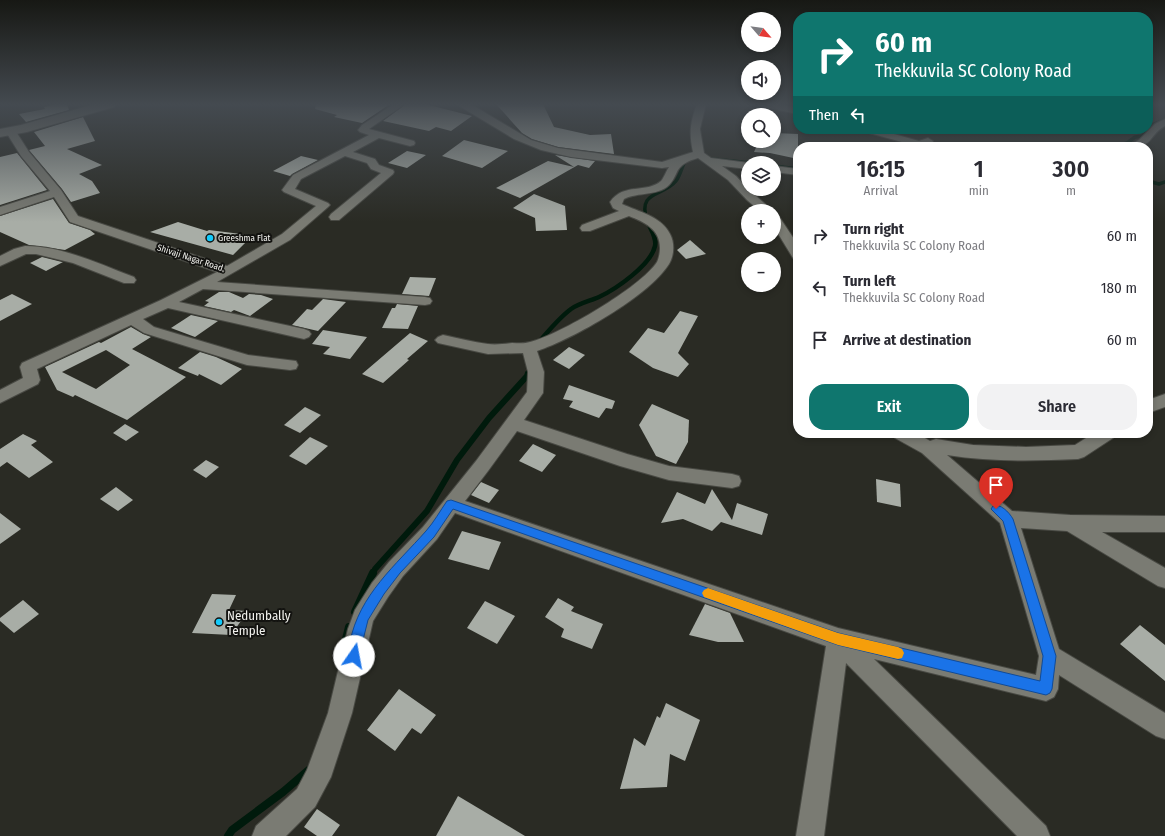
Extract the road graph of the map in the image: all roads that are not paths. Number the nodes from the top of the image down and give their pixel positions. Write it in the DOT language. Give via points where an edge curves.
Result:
graph roads {
  1 [pos="16,143"];
  2 [pos="360,143"];
  3 [pos="530,143"];
  4 [pos="697,143"];
  5 [pos="343,152"];
  6 [pos="701,154"];
  7 [pos="681,160"];
  8 [pos="741,164"];
  9 [pos="781,170"];
  10 [pos="793,171"];
  11 [pos="57,192"];
  12 [pos="758,204"];
  13 [pos="0,211"];
  14 [pos="630,212"];
  15 [pos="335,217"];
  16 [pos="586,228"];
  17 [pos="781,228"];
  18 [pos="793,246"];
  19 [pos="0,262"];
  20 [pos="228,271"];
  21 [pos="129,280"];
  22 [pos="202,285"];
  23 [pos="425,301"];
  24 [pos="166,303"];
  25 [pos="133,319"];
  26 [pos="304,334"];
  27 [pos="443,340"];
  28 [pos="529,348"];
  29 [pos="290,365"];
  30 [pos="0,396"];
  31 [pos="1165,400"];
  32 [pos="1153,405"];
  33 [pos="513,423"];
  34 [pos="909,438"];
  35 [pos="1099,438"];
  36 [pos="928,448"];
  37 [pos="732,481"];
  38 [pos="451,504"];
  39 [pos="1008,519"];
  40 [pos="1070,523"];
  41 [pos="1165,524"];
  42 [pos="1165,579"];
  43 [pos="838,639"];
  44 [pos="1050,656"];
  45 [pos="1165,727"];
  46 [pos="1030,834"];
  47 [pos="266,836"];
  48 [pos="810,836"];
  1 -- 11 [label="street, Shivaji Nagar Road."];
  2 -- 5 [label="street, Shivaji Nagar Road."];
  3 -- 7 [label="street" via="546,149 662,165"];
  4 -- 6 [label="street"];
  5 -- 15 [label="street" via="372,161 375,167 389,172"];
  5 -- 20 [label="street, Shivaji Nagar Road." via="297,177 288,190 324,205 286,237"];
  6 -- 7 [label="street"];
  6 -- 8 [label="street"];
  6 -- 12 [label="street" via="732,178"];
  7 -- 14 [label="street" via="664,184 620,196 616,202 617,206"];
  9 -- 10 [label="street"];
  11 -- 13 [label="street"];
  11 -- 20 [label="street, Shivaji Nagar Road." via="74,218"];
  14 -- 16 [label="street"];
  14 -- 28 [label="street" via="655,224 664,236 666,256 659,269 646,283 606,310 555,339"];
  17 -- 18 [label="street"];
  19 -- 21 [label="street" via="26,250 46,251"];
  20 -- 22 [label="street"];
  22 -- 23 [label="street"];
  22 -- 24 [label="street"];
  24 -- 25 [label="street"];
  24 -- 26 [label="street"];
  25 -- 29 [label="street" via="149,330 248,360"];
  25 -- 30 [label="street" via="28,367 32,380"];
  27 -- 28 [label="street" via="488,349"];
  28 -- 33 [label="street" via="536,372 535,394"];
  31 -- 32 [label="street"];
  33 -- 37 [label="street" via="669,473"];
  33 -- 38 [label="street"];
  34 -- 36 [label="street"];
  35 -- 36 [label="street" via="1078,452 1026,454 973,452 936,446"];
  36 -- 39 [label="street"];
  38 -- 43 [label="street"];
  38 -- 47 [label="street" via="430,534 396,569 363,617 340,713 318,777 306,798"];
  39 -- 40 [label="street"];
  39 -- 44 [label="street"];
  40 -- 41 [label="street"];
  40 -- 42 [label="street"];
  43 -- 44 [label="street" via="1046,689"];
  43 -- 46 [label="street"];
  43 -- 48 [label="street"];
  44 -- 45 [label="street"];
}
